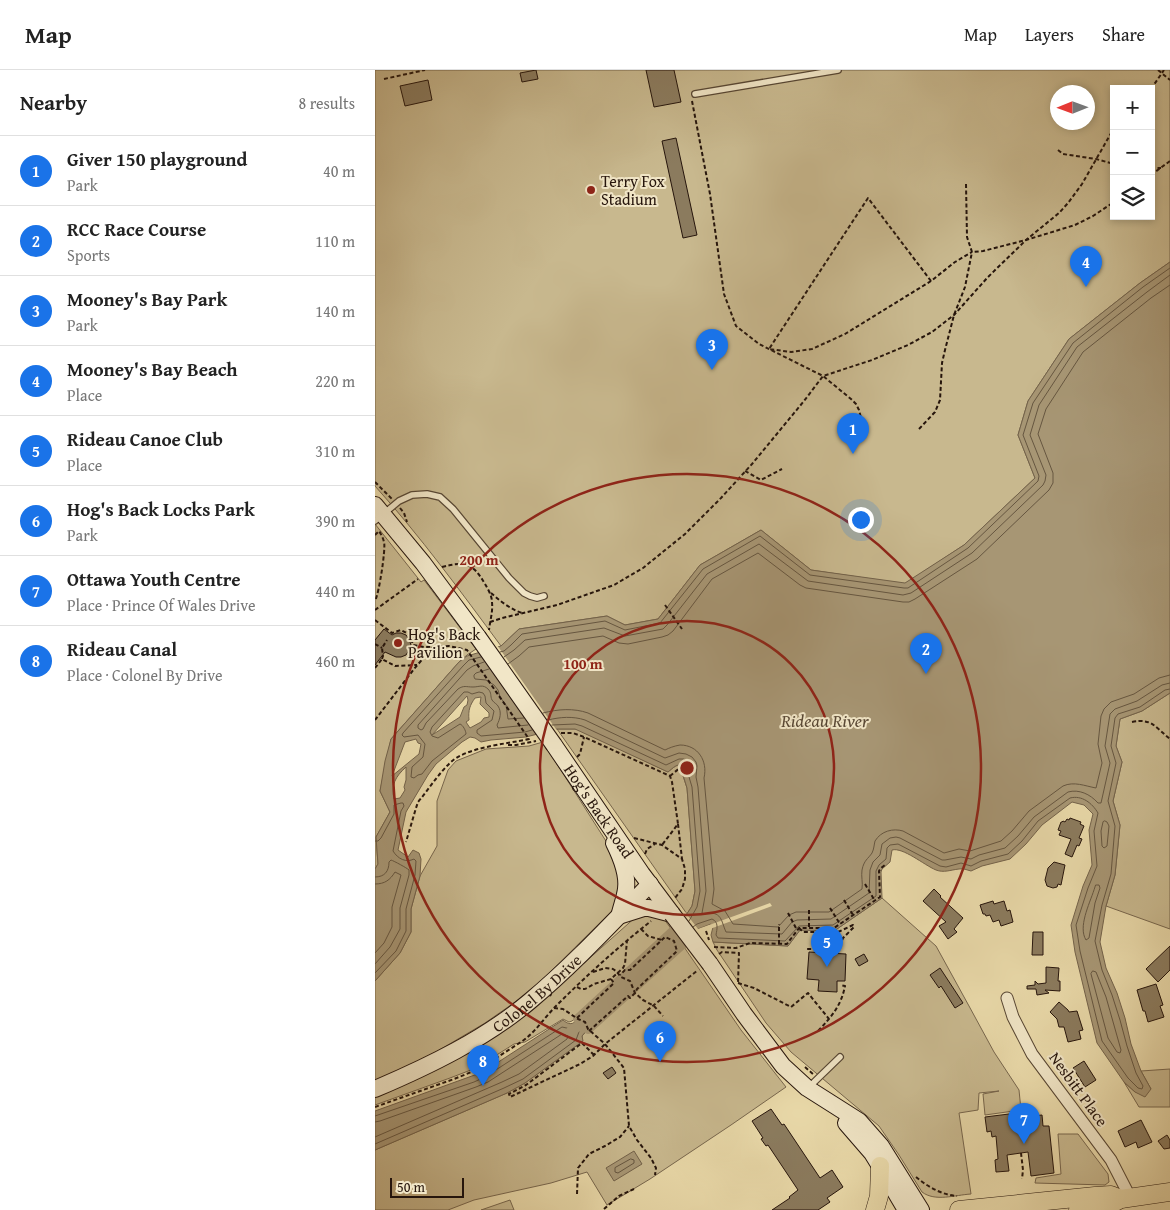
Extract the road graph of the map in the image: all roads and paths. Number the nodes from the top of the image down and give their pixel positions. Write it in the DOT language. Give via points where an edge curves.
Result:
graph roads {
  1 [pos="425,70"];
  2 [pos="838,70"];
  3 [pos="1158,70"];
  4 [pos="1165,70"];
  5 [pos="1162,73"];
  6 [pos="384,79"];
  7 [pos="1170,80"];
  8 [pos="1154,85"];
  9 [pos="695,94"];
  10 [pos="1113,130"];
  11 [pos="1058,150"];
  12 [pos="1096,159"];
  13 [pos="1170,161"];
  14 [pos="1110,163"];
  15 [pos="1155,168"];
  16 [pos="1162,168"];
  17 [pos="1155,172"];
  18 [pos="966,184"];
  19 [pos="1110,205"];
  20 [pos="1026,240"];
  21 [pos="971,252"];
  22 [pos="931,280"];
  23 [pos="955,315"];
  24 [pos="769,349"];
  25 [pos="823,376"];
  26 [pos="863,426"];
  27 [pos="919,429"];
  28 [pos="782,469"];
  29 [pos="745,471"];
  30 [pos="375,482"];
  31 [pos="383,511"];
  32 [pos="375,535"];
  33 [pos="442,567"];
  34 [pos="422,577"];
  35 [pos="489,591"];
  36 [pos="544,596"];
  37 [pos="375,601"];
  38 [pos="665,606"];
  39 [pos="375,610"];
  40 [pos="523,613"];
  41 [pos="375,620"];
  42 [pos="681,630"];
  43 [pos="387,640"];
  44 [pos="375,644"];
  45 [pos="433,647"];
  46 [pos="382,648"];
  47 [pos="382,659"];
  48 [pos="417,664"];
  49 [pos="375,668"];
  50 [pos="375,720"];
  51 [pos="1132,722"];
  52 [pos="584,737"];
  53 [pos="1170,739"];
  54 [pos="552,740"];
  55 [pos="503,745"];
  56 [pos="580,754"];
  57 [pos="681,767"];
  58 [pos="670,776"];
  59 [pos="597,806"];
  60 [pos="678,824"];
  61 [pos="630,836"];
  62 [pos="406,842"];
  63 [pos="655,844"];
  64 [pos="662,845"];
  65 [pos="645,854"];
  66 [pos="682,859"];
  67 [pos="885,865"];
  68 [pos="650,884"];
  69 [pos="865,884"];
  70 [pos="675,898"];
  71 [pos="844,900"];
  72 [pos="875,901"];
  73 [pos="830,908"];
  74 [pos="809,910"];
  75 [pos="788,913"];
  76 [pos="673,914"];
  77 [pos="619,915"];
  78 [pos="853,915"];
  79 [pos="652,920"];
  80 [pos="779,924"];
  81 [pos="840,924"];
  82 [pos="809,928"];
  83 [pos="832,928"];
  84 [pos="641,929"];
  85 [pos="798,929"];
  86 [pos="822,932"];
  87 [pos="832,932"];
  88 [pos="838,932"];
  89 [pos="627,940"];
  90 [pos="662,940"];
  91 [pos="779,944"];
  92 [pos="714,947"];
  93 [pos="807,949"];
  94 [pos="822,949"];
  95 [pos="838,949"];
  96 [pos="710,963"];
  97 [pos="592,972"];
  98 [pos="619,974"];
  99 [pos="611,979"];
  100 [pos="840,985"];
  101 [pos="577,987"];
  102 [pos="635,993"];
  103 [pos="1007,998"];
  104 [pos="654,1006"];
  105 [pos="554,1008"];
  106 [pos="663,1016"];
  107 [pos="577,1018"];
  108 [pos="829,1019"];
  109 [pos="589,1031"];
  110 [pos="818,1031"];
  111 [pos="605,1044"];
  112 [pos="593,1055"];
  113 [pos="840,1057"];
  114 [pos="807,1088"];
  115 [pos="375,1090"];
  116 [pos="375,1107"];
  117 [pos="835,1107"];
  118 [pos="629,1126"];
  119 [pos="1021,1153"];
  120 [pos="880,1166"];
  121 [pos="655,1175"];
  122 [pos="915,1175"];
  123 [pos="1022,1179"];
  124 [pos="634,1189"];
  125 [pos="1170,1192"];
  126 [pos="577,1194"];
  127 [pos="1126,1198"];
  128 [pos="959,1203"];
  129 [pos="604,1209"];
  130 [pos="875,1210"];
  131 [pos="906,1210"];
  132 [pos="921,1210"];
  133 [pos="1078,1210"];
  1 -- 6 [label="path"];
  2 -- 9 [label="lane"];
  3 -- 5 [label="path"];
  4 -- 5 [label="path"];
  5 -- 7 [label="path"];
  5 -- 8 [label="path"];
  9 -- 24 [label="path" via="692,102 710,194 724,294 736,326"];
  10 -- 12 [label="path"];
  11 -- 12 [label="path" via="1063,154"];
  12 -- 14 [label="path"];
  12 -- 20 [label="path" via="1069,203"];
  13 -- 16 [label="path"];
  15 -- 16 [label="path"];
  16 -- 17 [label="path"];
  18 -- 21 [label="path" via="967,237"];
  19 -- 20 [label="path" via="1075,225"];
  20 -- 21 [label="path"];
  20 -- 23 [label="path"];
  21 -- 22 [label="path"];
  21 -- 23 [label="path" via="965,287"];
  22 -- 24 [label="path" via="845,334 812,349 791,352"];
  22 -- 24 [label="path" via="868,198"];
  23 -- 25 [label="path" via="908,345"];
  23 -- 27 [label="path" via="942,364 940,400 935,412"];
  24 -- 25 [label="path"];
  25 -- 26 [label="path" via="856,404"];
  25 -- 29 [label="path"];
  28 -- 29 [label="path" via="761,480"];
  29 -- 40 [label="path" via="685,534 643,568 614,585"];
  30 -- 31 [label="path"];
  31 -- 36 [label="lane" via="418,494 440,498 524,593 537,598"];
  31 -- 54 [label="main road, Hog's Back Road, bridge"];
  32 -- 37 [label="path" via="379,531 385,543"];
  33 -- 35 [label="path" via="455,564 470,566"];
  34 -- 39 [label="path"];
  35 -- 40 [label="path"];
  35 -- 40 [label="path" via="492,601 490,622"];
  38 -- 42 [label="path"];
  41 -- 45 [label="path" via="391,634 401,630 410,635 413,645"];
  43 -- 46 [label="path"];
  44 -- 46 [label="path"];
  45 -- 48 [label="path"];
  45 -- 55 [label="path" via="467,650 529,739"];
  46 -- 47 [label="path"];
  47 -- 48 [label="path" via="395,666"];
  47 -- 49 [label="path"];
  48 -- 50 [label="path"];
  51 -- 53 [label="path" via="1149,721"];
  52 -- 54 [label="path" via="573,733"];
  52 -- 56 [label="path"];
  52 -- 58 [label="path"];
  54 -- 55 [label="path"];
  54 -- 59 [label="main road, Hog's Back Road"];
  55 -- 62 [label="path" via="475,750 452,761 418,802"];
  57 -- 58 [label="path"];
  58 -- 60 [label="path"];
  59 -- 68 [label="main road, Hog's Back Road"];
  59 -- 77 [label="main road" via="621,857 626,878"];
  60 -- 64 [label="path"];
  60 -- 66 [label="path"];
  61 -- 63 [label="path"];
  63 -- 64 [label="path"];
  63 -- 65 [label="path" via="647,848"];
  64 -- 66 [label="path"];
  66 -- 70 [label="path" via="685,879"];
  67 -- 72 [label="path" via="879,871 880,897"];
  68 -- 76 [label="main road, Hog's Back Road"];
  68 -- 77 [label="main road, Colonel By Drive"];
  69 -- 72 [label="path"];
  71 -- 78 [label="path"];
  72 -- 78 [label="path"];
  73 -- 81 [label="path"];
  74 -- 82 [label="path"];
  75 -- 85 [label="path"];
  76 -- 77 [label="main road" via="644,908"];
  76 -- 96 [label="main road, Hog's Back Road, bridge"];
  77 -- 115 [label="main road, Colonel By Drive" via="550,984 502,1022 465,1046"];
  78 -- 81 [label="path"];
  79 -- 84 [label="path"];
  80 -- 91 [label="path"];
  81 -- 83 [label="path"];
  82 -- 83 [label="path"];
  82 -- 85 [label="path"];
  83 -- 87 [label="path"];
  84 -- 89 [label="path"];
  84 -- 90 [label="path" via="648,936"];
  85 -- 86 [label="path"];
  85 -- 91 [label="path" via="787,944"];
  86 -- 87 [label="path"];
  86 -- 94 [label="path"];
  87 -- 88 [label="path"];
  88 -- 95 [label="path"];
  88 -- 95 [label="path" via="853,925"];
  89 -- 97 [label="path"];
  89 -- 98 [label="path" via="627,956"];
  90 -- 98 [label="path" via="630,970"];
  90 -- 102 [label="path" via="665,937 674,940 677,951"];
  91 -- 92 [label="path"];
  93 -- 94 [label="path"];
  94 -- 95 [label="path"];
  96 -- 104 [label="path"];
  96 -- 108 [label="path" via="722,952 739,953 738,983 791,1007 808,993"];
  96 -- 114 [label="main road, Hog's Back Road" via="783,1066"];
  97 -- 98 [label="path" via="613,968"];
  97 -- 101 [label="path"];
  98 -- 99 [label="path"];
  98 -- 102 [label="path" via="630,981"];
  99 -- 101 [label="path" via="585,989"];
  99 -- 107 [label="path" via="614,983"];
  100 -- 108 [label="path" via="845,986 843,997"];
  101 -- 105 [label="path"];
  102 -- 104 [label="path"];
  102 -- 109 [label="path"];
  103 -- 127 [label="street, Nesbitt Place" via="1032,1054 1111,1160"];
  104 -- 106 [label="path"];
  104 -- 111 [label="path"];
  105 -- 107 [label="path" via="563,1009"];
  105 -- 116 [label="path" via="525,1040 479,1069"];
  107 -- 109 [label="path" via="585,1022"];
  108 -- 110 [label="path"];
  109 -- 111 [label="path"];
  111 -- 112 [label="path"];
  111 -- 118 [label="path" via="624,1068"];
  112 -- 112 [label="path" via="582,1043 509,1094 510,1097"];
  113 -- 114 [label="lane"];
  114 -- 117 [label="main road, Hog's Back Road"];
  117 -- 120 [label="main road, Hog's Back Road"];
  117 -- 132 [label="main road, Hog's Back Road" via="859,1122 881,1146"];
  118 -- 121 [label="path" via="651,1158 656,1168"];
  118 -- 126 [label="path" via="620,1137 589,1154 578,1168"];
  119 -- 123 [label="path"];
  120 -- 130 [label="main road"];
  120 -- 131 [label="main road, Hog's Back Road"];
  122 -- 128 [label="path"];
  124 -- 129 [label="path"];
  125 -- 127 [label="main road"];
  127 -- 128 [label="main road" via="1111,1195"];
  127 -- 133 [label="main road" via="1097,1208"];
}
